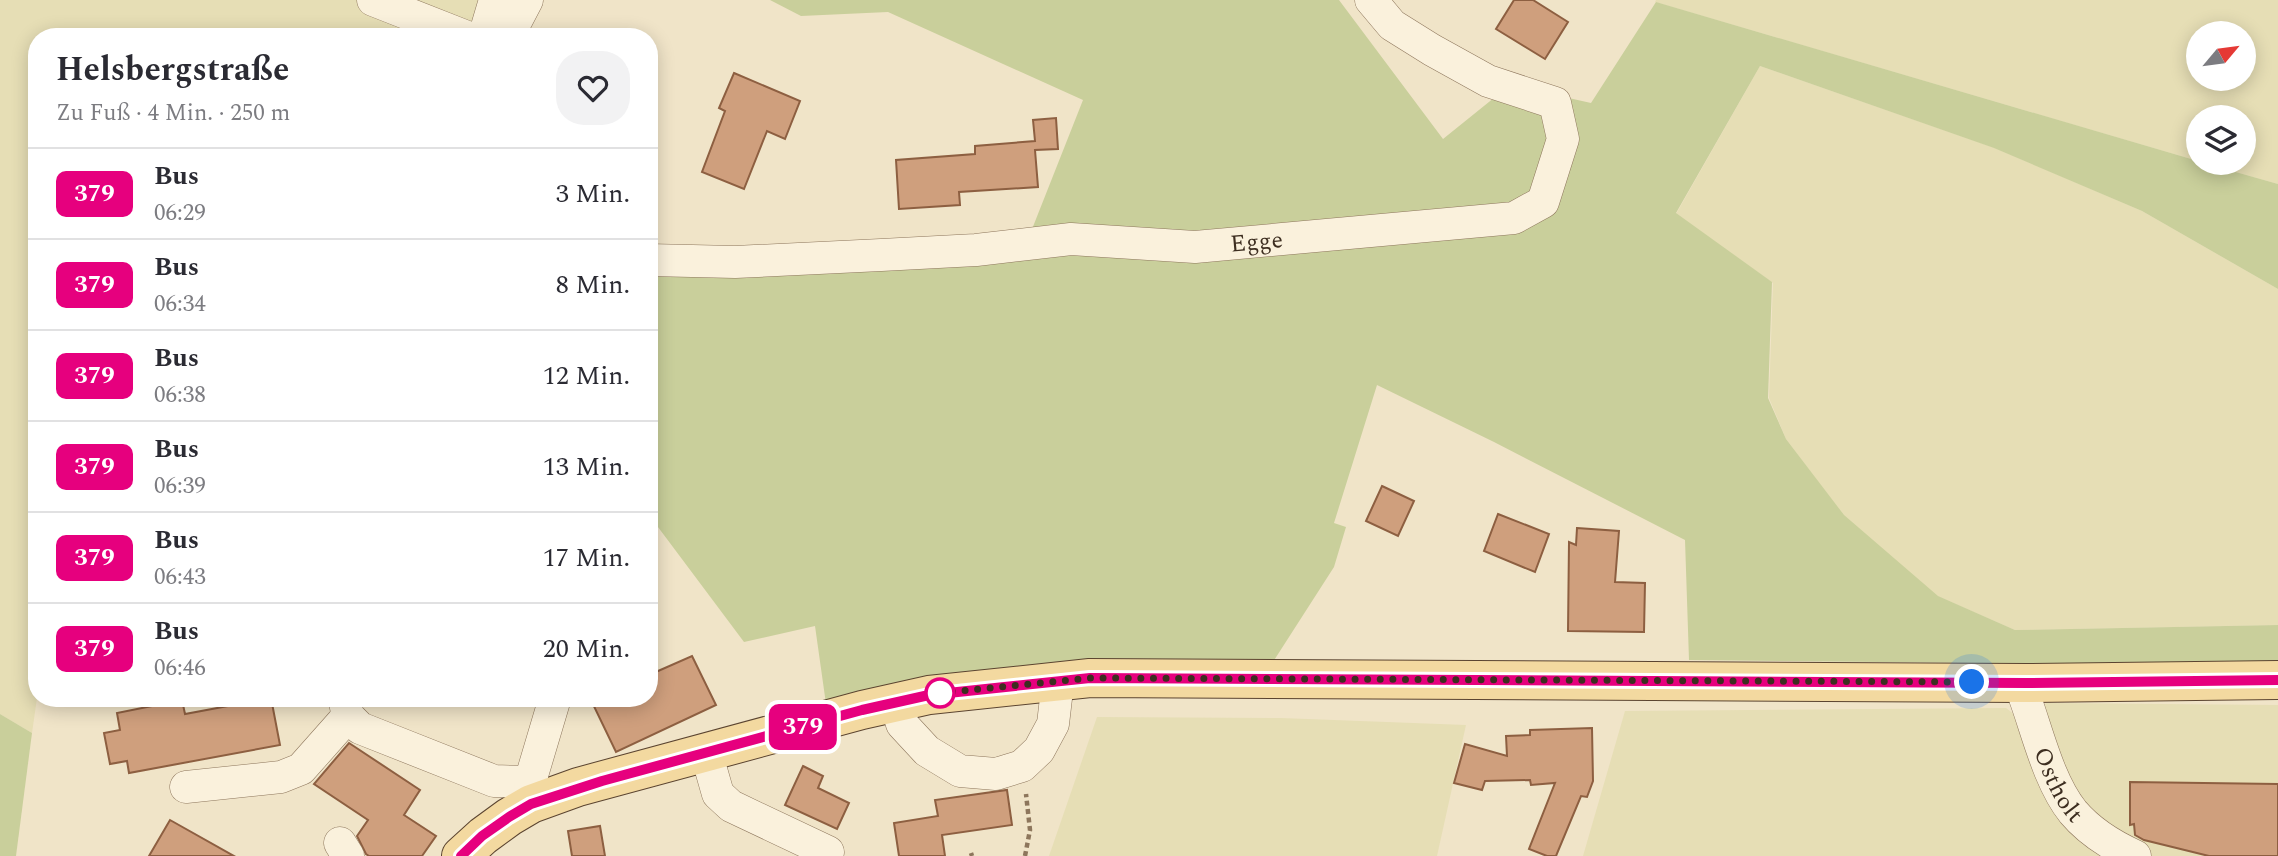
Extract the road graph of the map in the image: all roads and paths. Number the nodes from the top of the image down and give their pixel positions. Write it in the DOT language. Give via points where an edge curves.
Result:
graph roads {
  1 [pos="373,0"];
  2 [pos="495,0"];
  3 [pos="527,0"];
  4 [pos="1371,0"];
  5 [pos="444,28"];
  6 [pos="487,28"];
  7 [pos="513,28"];
  8 [pos="658,260"];
  9 [pos="2278,680"];
  10 [pos="1058,681"];
  11 [pos="2025,683"];
  12 [pos="895,702"];
  13 [pos="346,707"];
  14 [pos="553,707"];
  15 [pos="706,752"];
  16 [pos="1022,766"];
  17 [pos="186,787"];
  18 [pos="530,793"];
  19 [pos="461,856"];
  20 [pos="827,856"];
  21 [pos="1025,856"];
  22 [pos="2135,856"];
  1 -- 5 [label="street"];
  2 -- 6 [label="street"];
  3 -- 7 [label="street"];
  4 -- 8 [label="street, Egge" via="1392,25 1432,51 1488,81 1555,103 1563,139 1543,202 1514,218 1195,247 1071,239 881,255 735,262"];
  9 -- 11 [label="main road"];
  10 -- 11 [label="main road"];
  10 -- 12 [label="main road"];
  10 -- 16 [label="street" via="1053,724 1040,750"];
  11 -- 22 [label="street, Ostholt" via="2025,698 2057,786 2073,812 2113,846"];
  12 -- 15 [label="main road"];
  12 -- 16 [label="street" via="902,724 918,742 960,771 996,774"];
  13 -- 17 [label="street" via="301,769 281,777"];
  13 -- 18 [label="street" via="360,728"];
  14 -- 18 [label="street"];
  15 -- 18 [label="main road" via="578,788"];
  15 -- 20 [label="street" via="718,794 732,806 828,852"];
  16 -- 21 [label="path" via="1030,830"];
  18 -- 19 [label="main road" via="509,817"];
}
